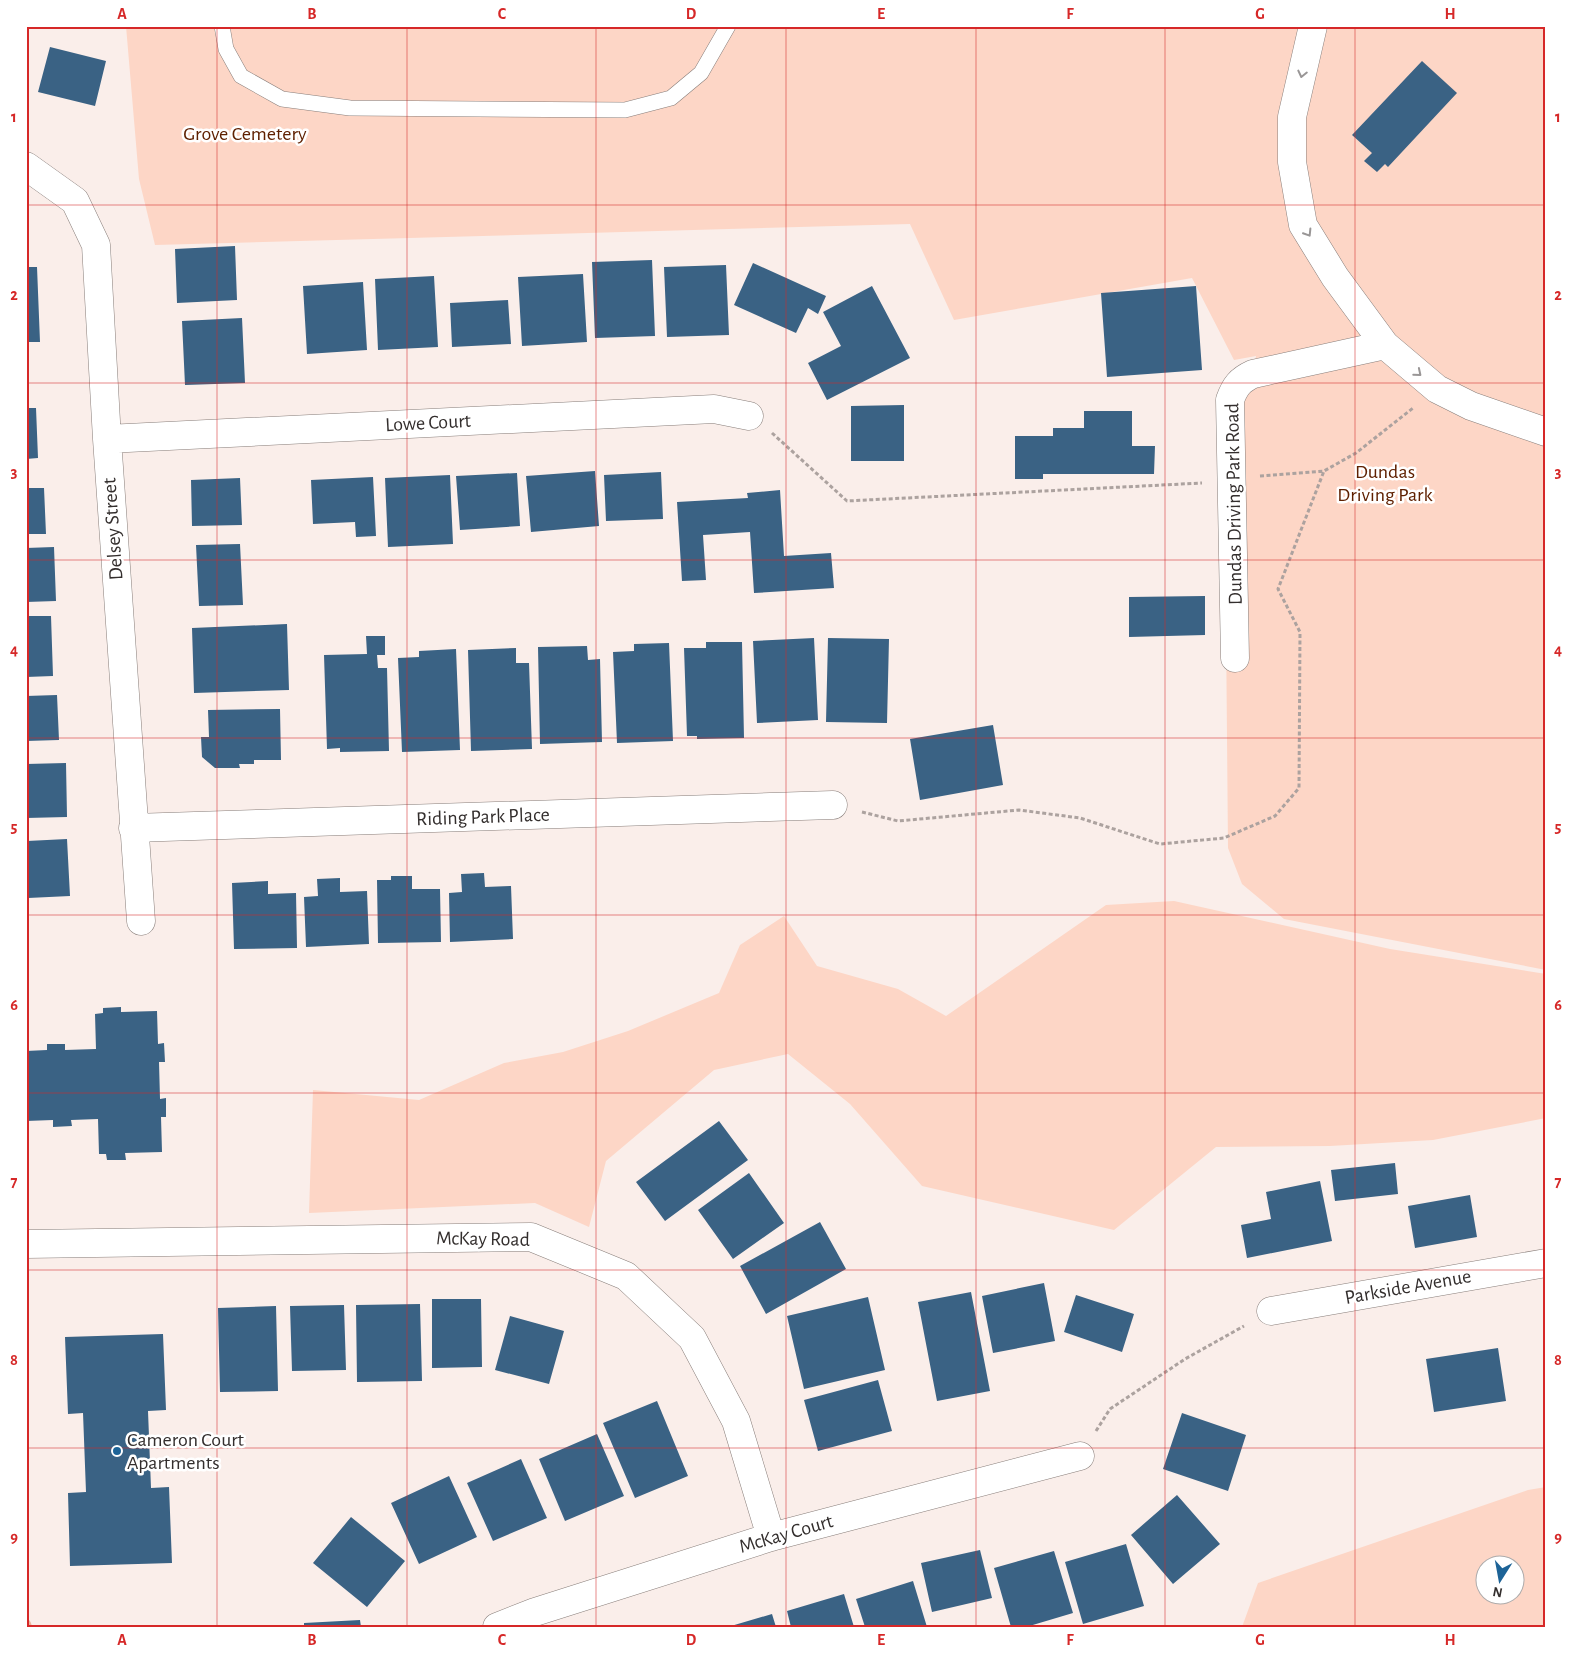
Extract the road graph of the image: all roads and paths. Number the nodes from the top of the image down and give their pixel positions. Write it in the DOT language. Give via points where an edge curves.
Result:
graph roads {
  1 [pos="222,26"];
  2 [pos="1313,26"];
  3 [pos="726,28"];
  4 [pos="26,166"];
  5 [pos="1385,345"];
  6 [pos="1437,389"];
  7 [pos="748,416"];
  8 [pos="1546,432"];
  9 [pos="107,439"];
  10 [pos="1324,471"];
  11 [pos="1233,478"];
  12 [pos="1236,658"];
  13 [pos="833,805"];
  14 [pos="133,828"];
  15 [pos="142,921"];
  16 [pos="26,1244"];
  17 [pos="1546,1263"];
  18 [pos="1271,1311"];
  19 [pos="1080,1456"];
  20 [pos="771,1538"];
  21 [pos="497,1627"];
  1 -- 3 [label="lane" via="226,49 241,76 282,99 350,108 625,110 670,98 701,72"];
  2 -- 5 [label="street, one-way" via="1292,117 1292,162 1303,225 1335,277"];
  4 -- 9 [label="street, Delsey Street" via="75,201 96,245"];
  5 -- 6 [label="street, one-way"];
  5 -- 11 [label="street, Dundas Driving Park Road" via="1253,374 1238,384 1230,400"];
  6 -- 8 [label="street" via="1471,406"];
  6 -- 10 [label="path" via="1356,453"];
  7 -- 9 [label="street, Lowe Court" via="714,409"];
  7 -- 11 [label="path" via="774,435 847,501 1194,484"];
  9 -- 14 [label="street, Delsey Street"];
  10 -- 11 [label="path"];
  10 -- 13 [label="path" via="1278,589 1300,632 1299,788 1275,816 1224,838 1160,844 1080,818 1019,810 898,821"];
  11 -- 12 [label="street, Dundas Driving Park Road"];
  13 -- 14 [label="street, Riding Park Place"];
  14 -- 15 [label="street, Delsey Street"];
  16 -- 20 [label="street, McKay Road" via="531,1237 626,1276 692,1338 736,1421"];
  17 -- 18 [label="street, Parkside Avenue"];
  18 -- 19 [label="path" via="1185,1360 1110,1409"];
  19 -- 20 [label="street, McKay Court"];
  20 -- 21 [label="street, McKay Court" via="535,1612"];
}
